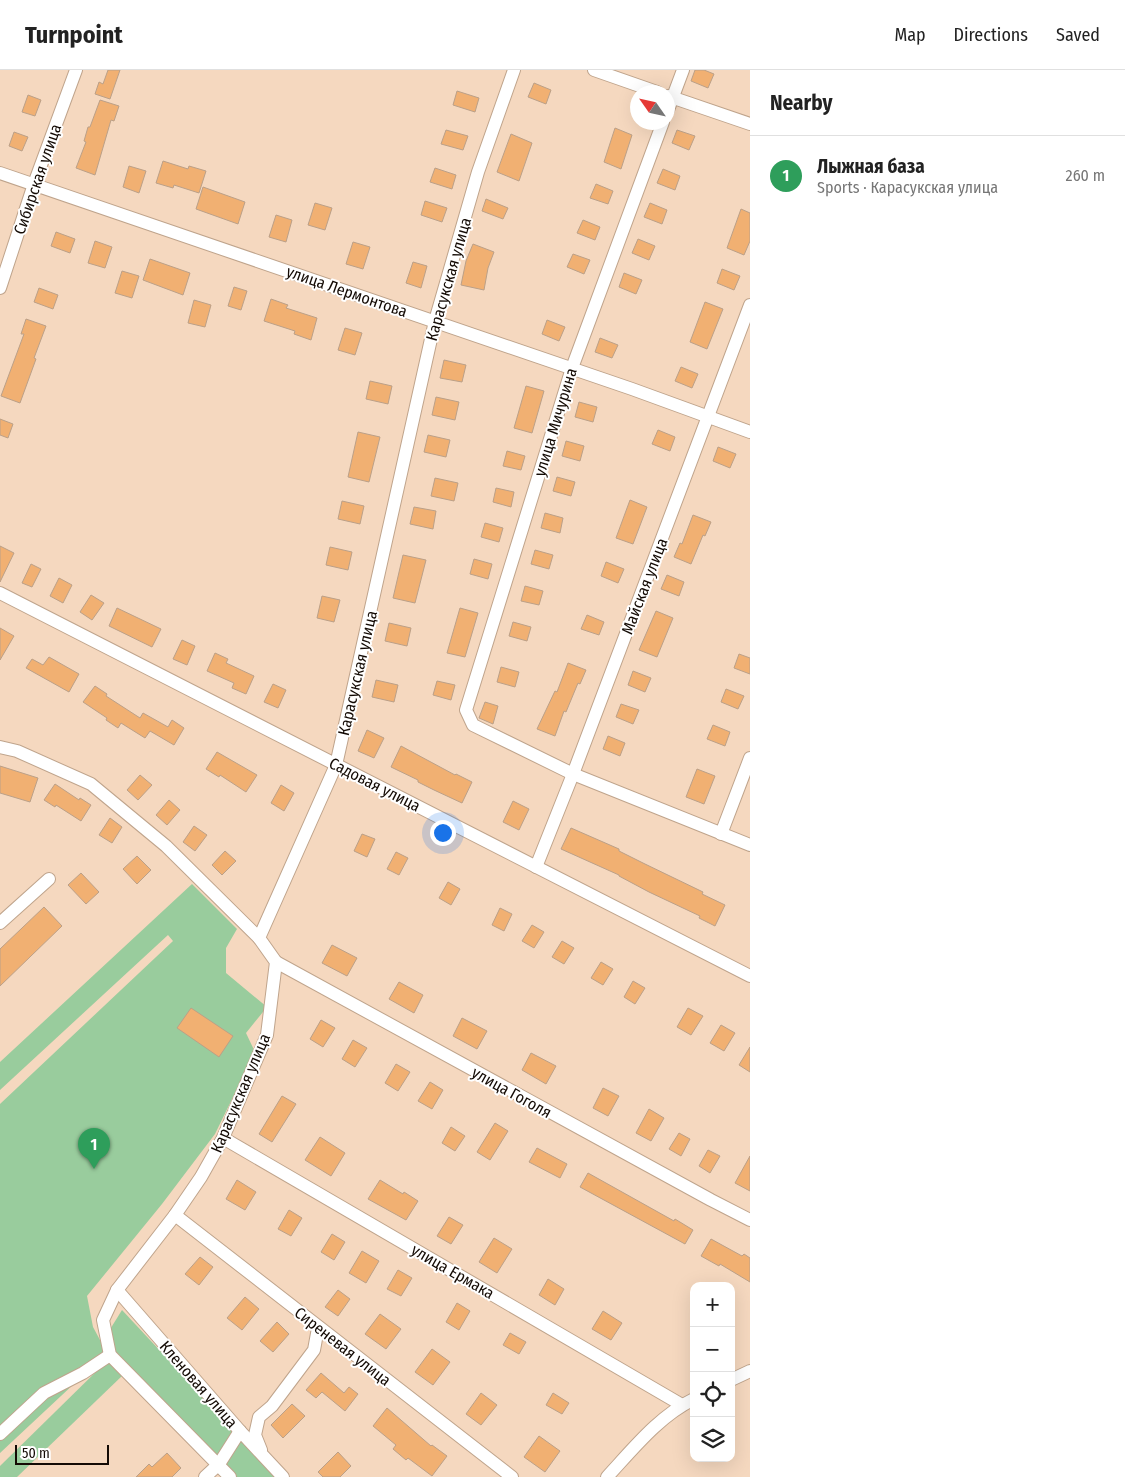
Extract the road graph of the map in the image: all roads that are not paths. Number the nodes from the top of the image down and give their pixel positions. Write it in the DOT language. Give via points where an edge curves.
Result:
graph roads {
  1 [pos="76,70"];
  2 [pos="514,70"];
  3 [pos="594,70"];
  4 [pos="683,70"];
  5 [pos="637,85"];
  6 [pos="675,87"];
  7 [pos="675,99"];
  8 [pos="750,124"];
  9 [pos="660,130"];
  10 [pos="0,173"];
  11 [pos="34,184"];
  12 [pos="0,288"];
  13 [pos="750,304"];
  14 [pos="435,321"];
  15 [pos="572,368"];
  16 [pos="708,417"];
  17 [pos="750,432"];
  18 [pos="0,593"];
  19 [pos="0,747"];
  20 [pos="750,758"];
  21 [pos="336,765"];
  22 [pos="573,774"];
  23 [pos="721,834"];
  24 [pos="750,845"];
  25 [pos="536,867"];
  26 [pos="49,879"];
  27 [pos="0,923"];
  28 [pos="259,938"];
  29 [pos="276,962"];
  30 [pos="750,976"];
  31 [pos="224,1138"];
  32 [pos="175,1215"];
  33 [pos="750,1220"];
  34 [pos="117,1290"];
  35 [pos="318,1328"];
  36 [pos="110,1355"];
  37 [pos="750,1371"];
  38 [pos="735,1378"];
  39 [pos="690,1401"];
  40 [pos="682,1405"];
  41 [pos="240,1431"];
  42 [pos="0,1434"];
  43 [pos="264,1456"];
  44 [pos="219,1464"];
  45 [pos="205,1477"];
  46 [pos="230,1477"];
  47 [pos="283,1477"];
  48 [pos="512,1477"];
  49 [pos="607,1477"];
  1 -- 11 [label="street, Сибирская улица"];
  2 -- 14 [label="street, Карасукская улица" via="478,172"];
  3 -- 5 [label="street"];
  4 -- 6 [label="street"];
  7 -- 8 [label="street"];
  9 -- 15 [label="street, улица Мичурина"];
  10 -- 11 [label="street, улица Лермонтова"];
  11 -- 12 [label="street, Сибирская улица"];
  11 -- 14 [label="street, улица Лермонтова"];
  13 -- 16 [label="street, Майская улица"];
  14 -- 15 [label="street, улица Лермонтова"];
  14 -- 21 [label="street, Карасукская улица"];
  15 -- 16 [label="street, улица Лермонтова"];
  15 -- 22 [label="street, улица Мичурина" via="466,710 473,725"];
  16 -- 17 [label="street, улица Лермонтова"];
  16 -- 22 [label="street, Майская улица"];
  18 -- 21 [label="street, Садовая улица"];
  19 -- 28 [label="street" via="17,751 91,784 166,846"];
  20 -- 23 [label="street"];
  21 -- 25 [label="street, Садовая улица"];
  21 -- 28 [label="street, Карасукская улица"];
  22 -- 23 [label="street"];
  22 -- 25 [label="street, Майская улица"];
  23 -- 24 [label="street"];
  25 -- 30 [label="street, Садовая улица"];
  26 -- 27 [label="street"];
  28 -- 29 [label="street"];
  29 -- 31 [label="street, Карасукская улица" via="267,1035"];
  29 -- 33 [label="street, улица Гоголя"];
  31 -- 32 [label="street, Карасукская улица"];
  31 -- 40 [label="street, улица Ермака"];
  32 -- 34 [label="street, Карасукская улица"];
  32 -- 35 [label="street, Сиреневая улица"];
  34 -- 36 [label="street, Карасукская улица" via="103,1320"];
  34 -- 41 [label="street, Кленовая улица"];
  35 -- 43 [label="street" via="314,1350 272,1406 259,1417 255,1435"];
  35 -- 48 [label="street, Сиреневая улица"];
  36 -- 42 [label="street" via="44,1393"];
  36 -- 44 [label="street"];
  37 -- 38 [label="street"];
  39 -- 40 [label="street"];
  40 -- 49 [label="street" via="648,1433"];
  41 -- 43 [label="street, Кленовая улица"];
  41 -- 44 [label="street"];
  43 -- 47 [label="street, Кленовая улица"];
  44 -- 45 [label="street"];
  44 -- 46 [label="street"];
}
